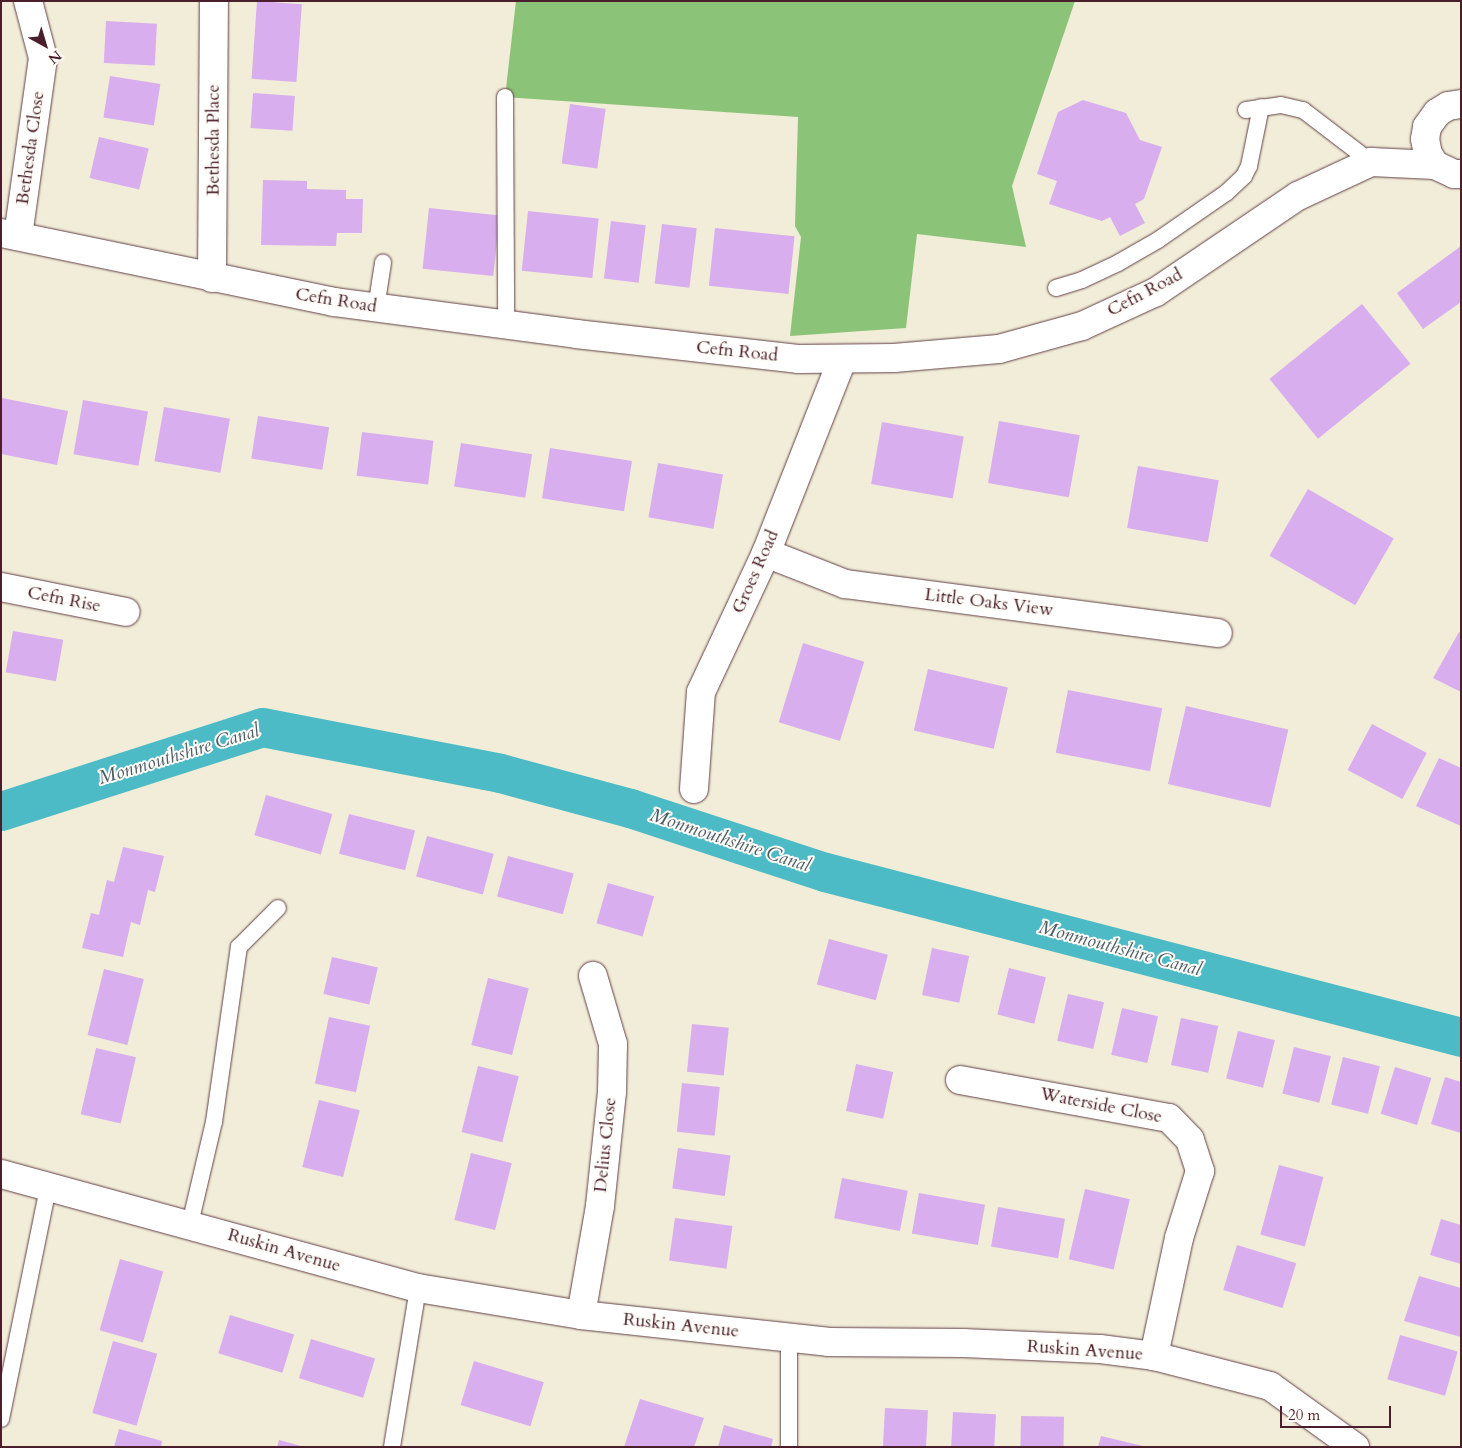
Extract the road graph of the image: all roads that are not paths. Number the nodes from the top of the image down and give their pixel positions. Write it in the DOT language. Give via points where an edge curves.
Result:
graph roads {
  1 [pos="28,1"];
  2 [pos="214,1"];
  3 [pos="505,97"];
  4 [pos="1461,104"];
  5 [pos="1371,162"];
  6 [pos="1436,164"];
  7 [pos="1461,174"];
  8 [pos="10,234"];
  9 [pos="383,263"];
  10 [pos="212,278"];
  11 [pos="1056,288"];
  12 [pos="376,308"];
  13 [pos="506,325"];
  14 [pos="842,360"];
  15 [pos="766,553"];
  16 [pos="1,587"];
  17 [pos="126,612"];
  18 [pos="1218,633"];
  19 [pos="694,789"];
  20 [pos="278,908"];
  21 [pos="593,976"];
  22 [pos="960,1080"];
  23 [pos="1,1174"];
  24 [pos="48,1188"];
  25 [pos="190,1224"];
  26 [pos="418,1288"];
  27 [pos="581,1314"];
  28 [pos="789,1338"];
  29 [pos="1154,1356"];
  30 [pos="1,1419"];
  31 [pos="392,1447"];
  32 [pos="790,1447"];
  33 [pos="1355,1447"];
  1 -- 8 [label="street, Bethesda Close" via="44,58"];
  2 -- 10 [label="street, Bethesda Place"];
  3 -- 13 [label="lane"];
  4 -- 6 [label="street" via="1448,106 1437,113 1428,127 1425,139 1428,154"];
  5 -- 6 [label="street, Cefn Road"];
  5 -- 11 [label="lane" via="1303,110 1282,105 1254,109 1249,166 1226,194 1118,263"];
  5 -- 14 [label="street, Cefn Road" via="1298,196 1156,292 1082,326 999,349"];
  6 -- 7 [label="street, Cefn Road" via="1454,174"];
  8 -- 10 [label="street, Cefn Road"];
  9 -- 12 [label="lane"];
  10 -- 12 [label="street, Cefn Road"];
  12 -- 13 [label="street, Cefn Road"];
  13 -- 14 [label="street, Cefn Road" via="798,359"];
  14 -- 15 [label="street, Groes Road"];
  15 -- 18 [label="street, Little Oaks View" via="845,584"];
  15 -- 19 [label="street, Groes Road" via="701,692"];
  16 -- 17 [label="street, Cefn Rise"];
  20 -- 25 [label="lane" via="240,947 214,1122"];
  21 -- 27 [label="street, Delius Close" via="613,1044 612,1092 600,1206"];
  22 -- 29 [label="street, Waterside Close" via="1169,1118 1190,1140 1200,1170 1179,1238"];
  23 -- 24 [label="street, Ruskin Avenue"];
  24 -- 25 [label="street, Ruskin Avenue"];
  24 -- 30 [label="lane"];
  25 -- 26 [label="street, Ruskin Avenue"];
  26 -- 27 [label="street, Ruskin Avenue"];
  26 -- 31 [label="lane"];
  27 -- 28 [label="street, Ruskin Avenue"];
  28 -- 29 [label="street, Ruskin Avenue" via="828,1342 1100,1349"];
  28 -- 32 [label="lane"];
  29 -- 33 [label="street, Ruskin Avenue" via="1270,1386"];
}
